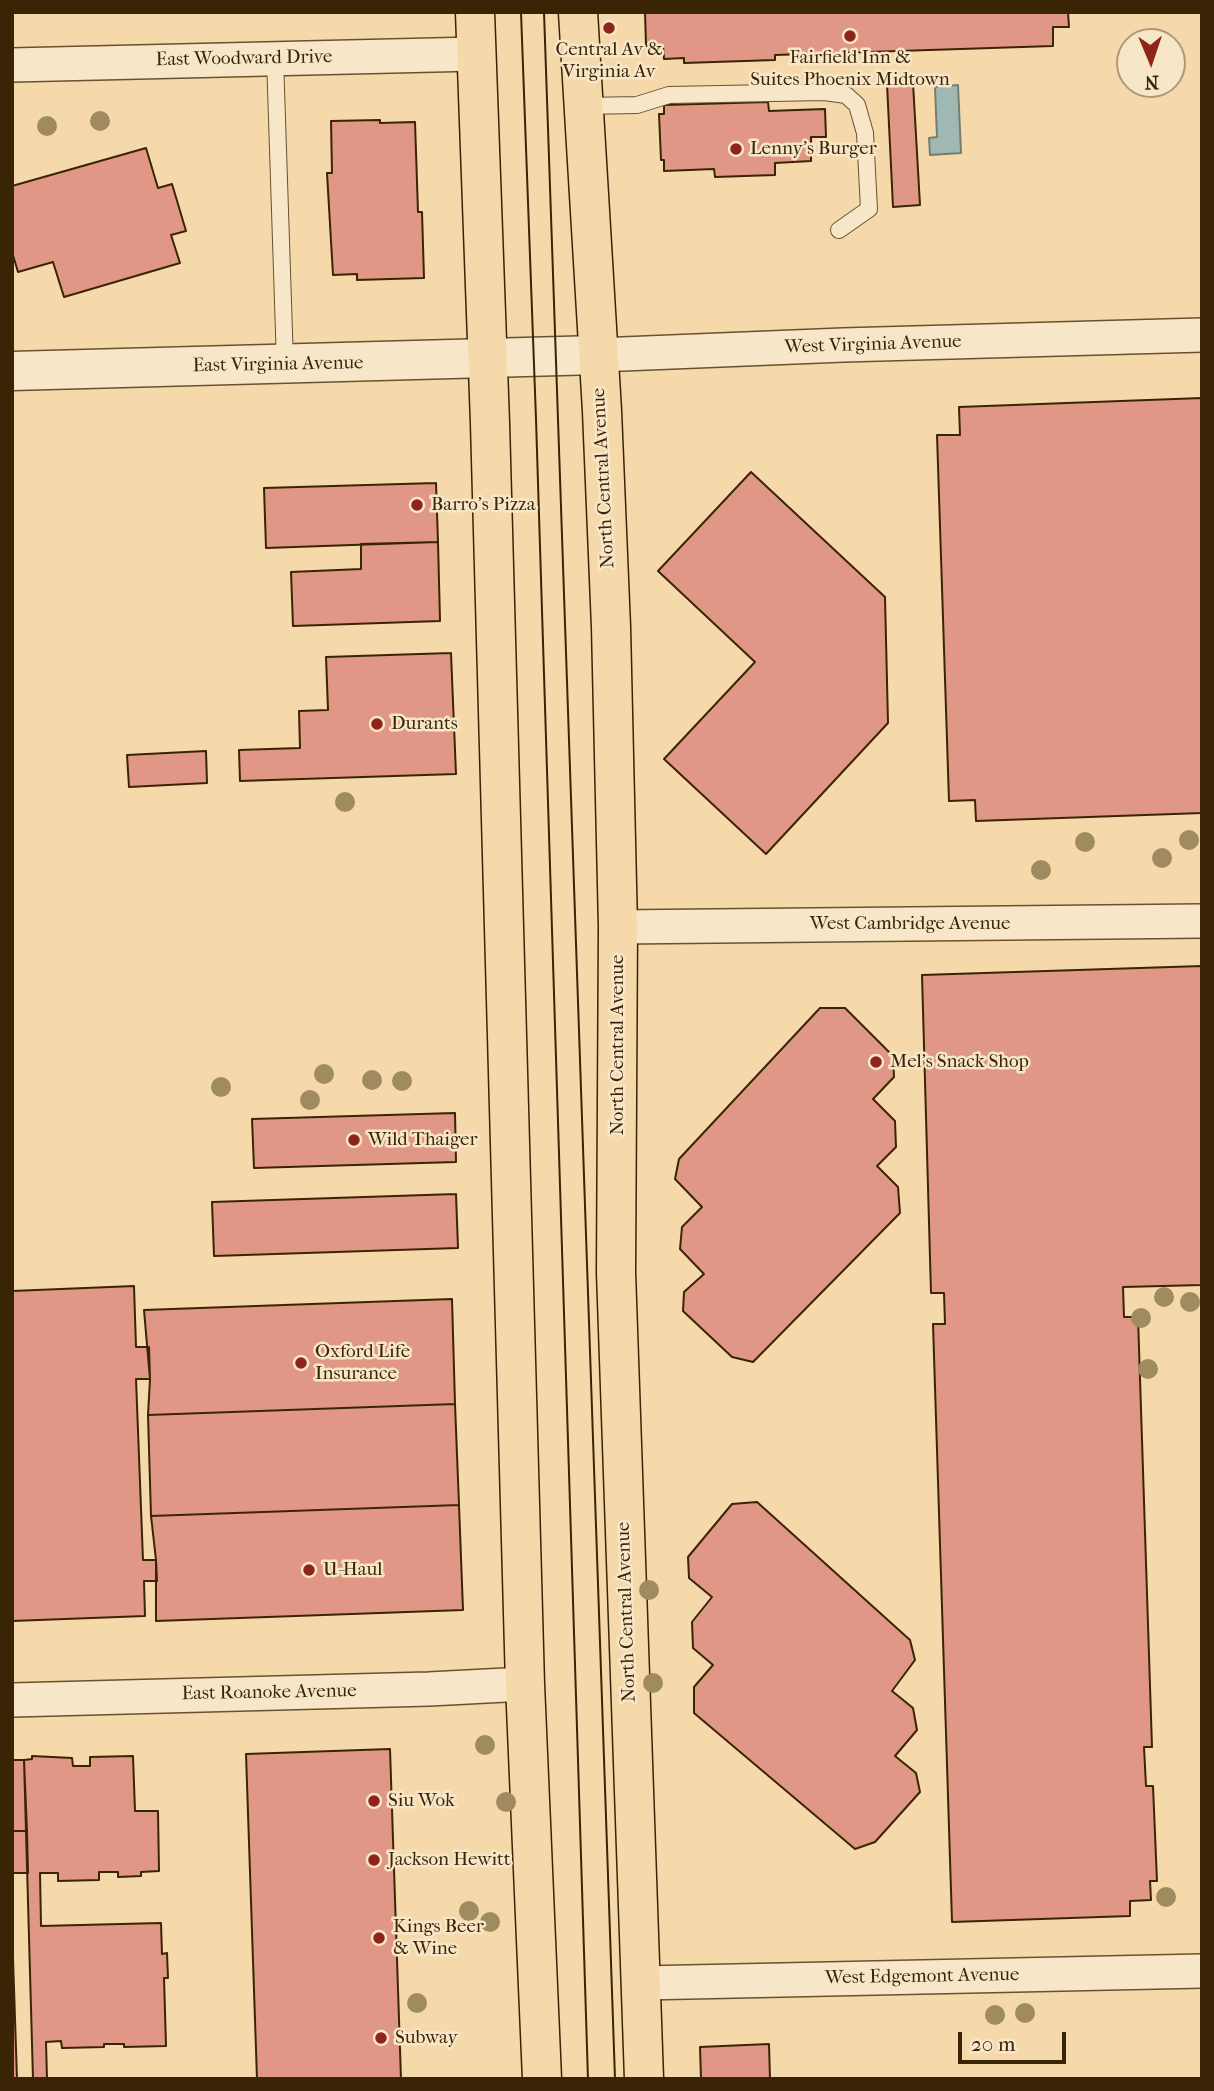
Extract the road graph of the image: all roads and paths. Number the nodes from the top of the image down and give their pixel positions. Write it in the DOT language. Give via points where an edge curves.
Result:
graph roads {
  1 [pos="475,12"];
  2 [pos="578,12"];
  3 [pos="476,54"];
  4 [pos="275,58"];
  5 [pos="12,65"];
  6 [pos="582,106"];
  7 [pos="839,230"];
  8 [pos="1202,335"];
  9 [pos="598,355"];
  10 [pos="544,357"];
  11 [pos="488,359"];
  12 [pos="285,365"];
  13 [pos="12,371"];
  14 [pos="1202,921"];
  15 [pos="618,927"];
  16 [pos="525,1684"];
  17 [pos="12,1700"];
  18 [pos="1202,1971"];
  19 [pos="642,1983"];
  20 [pos="542,2079"];
  21 [pos="644,2079"];
  1 -- 3 [label="main road"];
  2 -- 6 [label="main road, North Central Avenue"];
  3 -- 4 [label="street, East Woodward Drive"];
  3 -- 11 [label="main road"];
  4 -- 5 [label="street, East Woodward Drive"];
  4 -- 12 [label="lane"];
  6 -- 7 [label="lane" via="637,105 669,95 846,95 857,105 865,133 869,209"];
  6 -- 9 [label="main road, North Central Avenue"];
  8 -- 9 [label="street, West Virginia Avenue"];
  9 -- 10 [label="street, West Virginia Avenue"];
  9 -- 15 [label="main road, North Central Avenue"];
  10 -- 11 [label="street, East Virginia Avenue"];
  11 -- 12 [label="street, East Virginia Avenue"];
  11 -- 16 [label="main road"];
  12 -- 13 [label="street, East Virginia Avenue"];
  14 -- 15 [label="street, West Cambridge Avenue"];
  15 -- 19 [label="main road, North Central Avenue" via="616,1272"];
  16 -- 17 [label="street, East Roanoke Avenue"];
  16 -- 20 [label="main road"];
  18 -- 19 [label="street, West Edgemont Avenue"];
  19 -- 21 [label="main road, North Central Avenue"];
}
